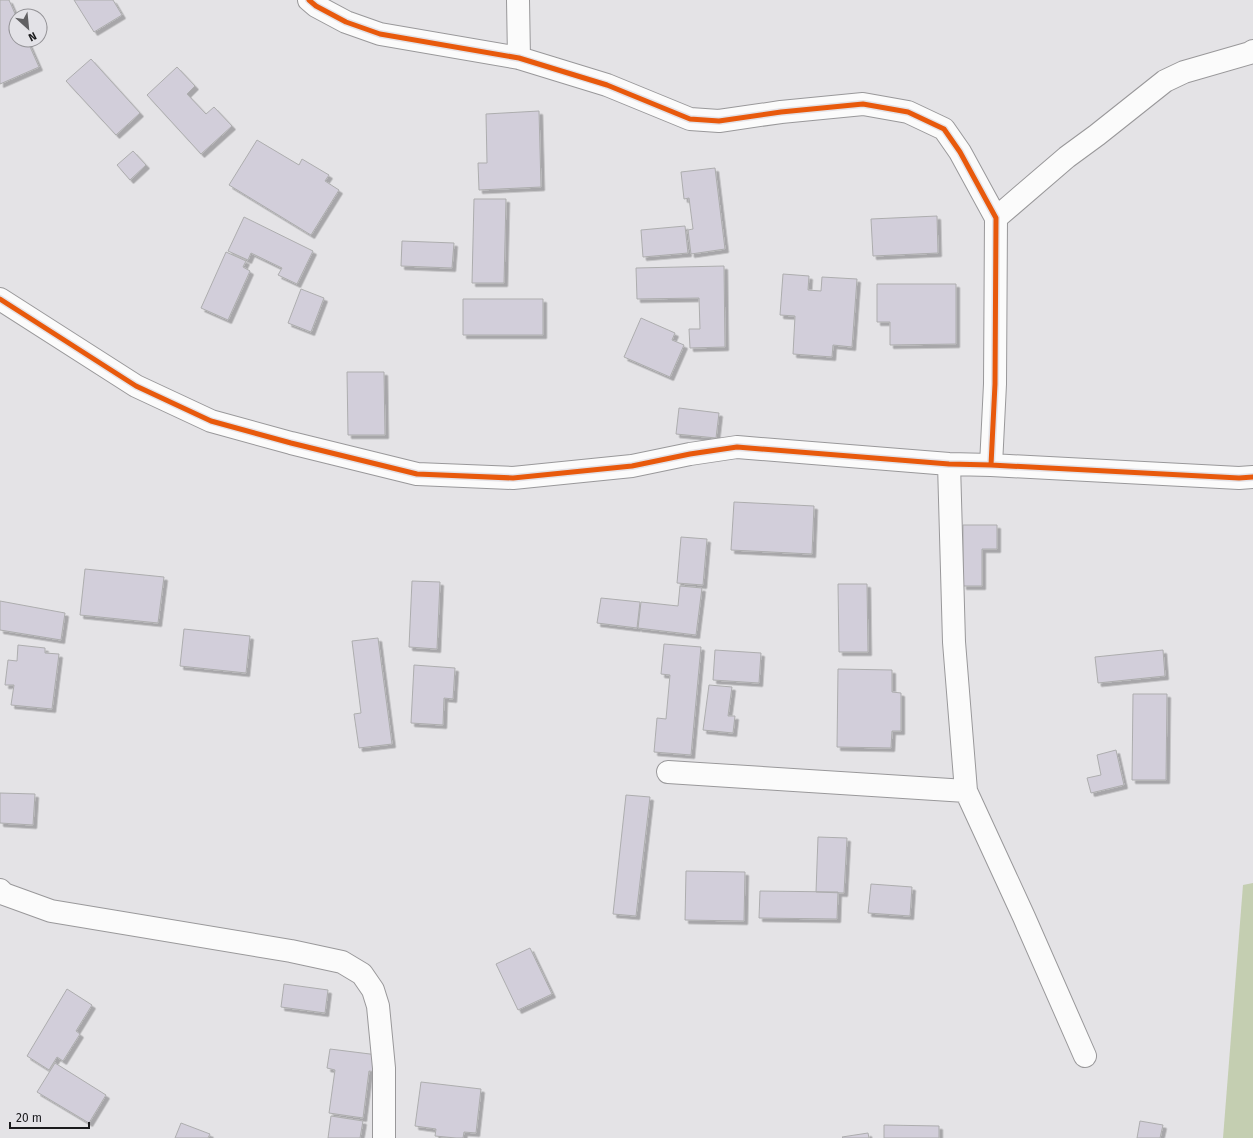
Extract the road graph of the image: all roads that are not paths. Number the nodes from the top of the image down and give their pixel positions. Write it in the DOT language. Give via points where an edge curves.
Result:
graph roads {
  1 [pos="309,0"];
  2 [pos="518,0"];
  3 [pos="1253,51"];
  4 [pos="520,58"];
  5 [pos="996,218"];
  6 [pos="0,300"];
  7 [pos="949,464"];
  8 [pos="991,465"];
  9 [pos="1253,477"];
  10 [pos="668,772"];
  11 [pos="966,791"];
  12 [pos="0,890"];
  13 [pos="1085,1056"];
  14 [pos="384,1138"];
  1 -- 4 [label="street" via="346,22 380,34"];
  2 -- 4 [label="street"];
  3 -- 5 [label="street" via="1184,72 1165,81 1067,157"];
  4 -- 5 [label="street" via="607,85 690,119 719,121 863,104 908,112 944,129 960,152"];
  5 -- 8 [label="street" via="995,384"];
  6 -- 7 [label="street" via="136,386 211,421 417,474 513,478 632,466 737,447"];
  7 -- 8 [label="street"];
  7 -- 11 [label="street" via="954,642"];
  8 -- 9 [label="street"];
  10 -- 11 [label="street"];
  11 -- 13 [label="street"];
  12 -- 14 [label="street" via="4,894 51,911 291,951 342,962 362,974 373,990 378,1006 384,1068"];
}
